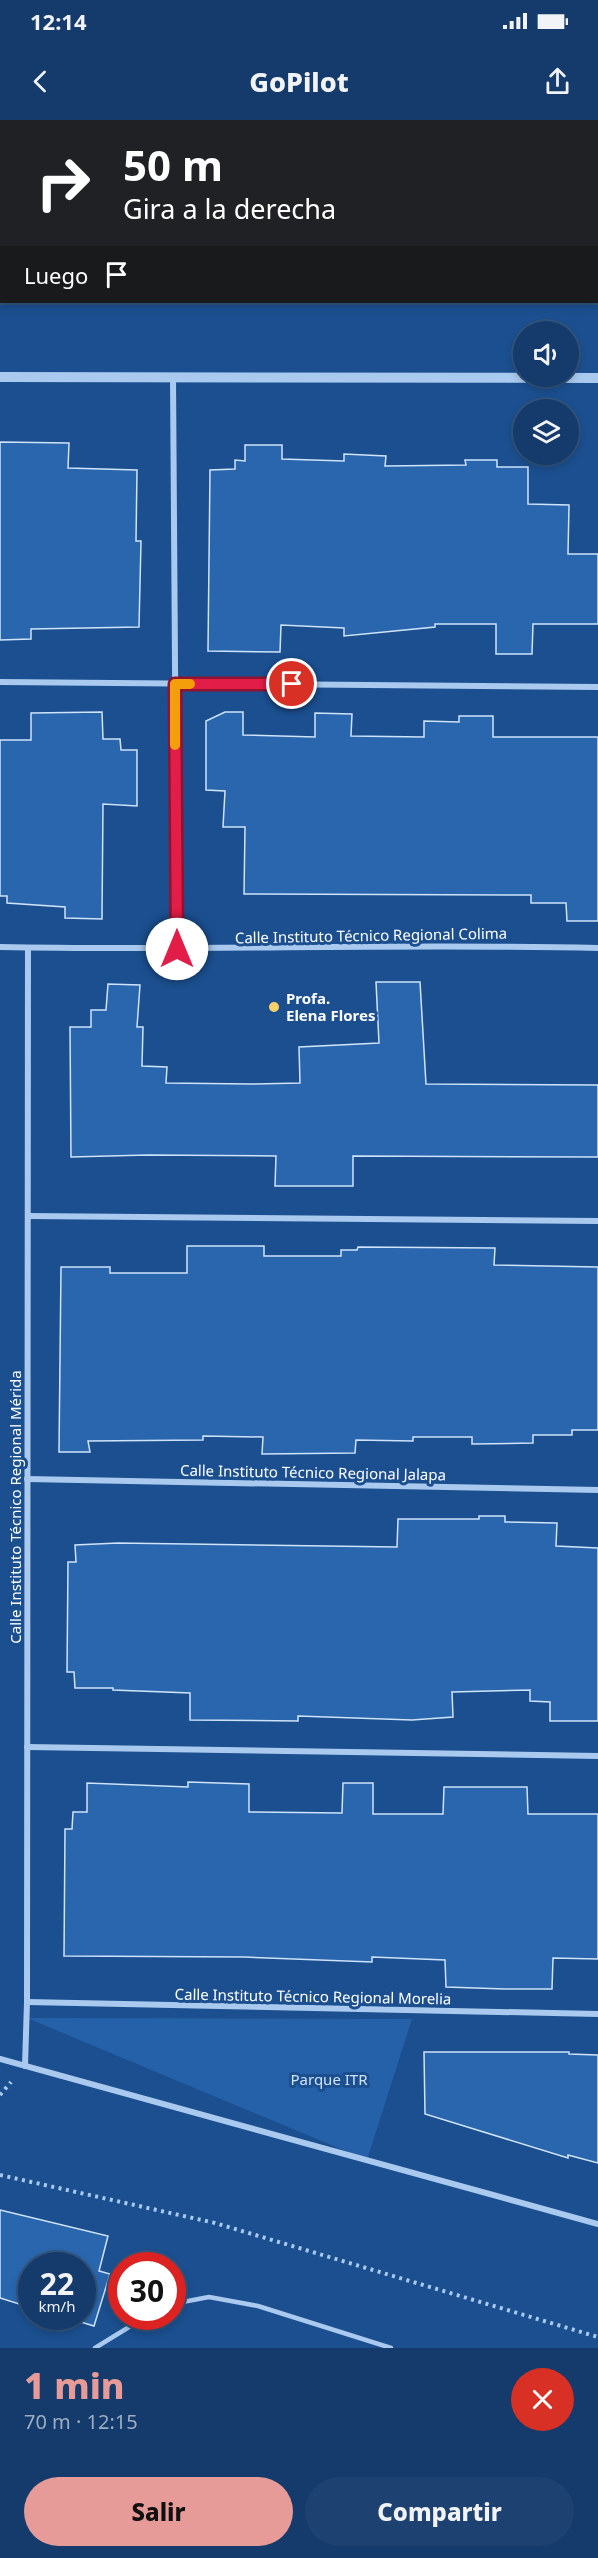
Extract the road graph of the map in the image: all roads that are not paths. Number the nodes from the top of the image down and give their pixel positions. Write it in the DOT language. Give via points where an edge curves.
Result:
graph roads {
  1 [pos="0,377"];
  2 [pos="173,377"];
  3 [pos="598,378"];
  4 [pos="0,682"];
  5 [pos="175,684"];
  6 [pos="598,687"];
  7 [pos="0,947"];
  8 [pos="28,948"];
  9 [pos="598,948"];
  10 [pos="177,949"];
  11 [pos="28,1216"];
  12 [pos="598,1221"];
  13 [pos="27,1479"];
  14 [pos="598,1490"];
  15 [pos="27,1747"];
  16 [pos="598,1755"];
  17 [pos="27,2002"];
  18 [pos="598,2014"];
  19 [pos="0,2059"];
  20 [pos="25,2066"];
  21 [pos="598,2224"];
  22 [pos="186,2301"];
  23 [pos="124,2330"];
  24 [pos="95,2348"];
  25 [pos="391,2348"];
  1 -- 2 [label="street"];
  2 -- 3 [label="street"];
  2 -- 5 [label="street"];
  4 -- 5 [label="street"];
  5 -- 6 [label="street"];
  5 -- 10 [label="street"];
  7 -- 8 [label="street, Calle Instituto Técnico Regional Colima"];
  8 -- 10 [label="street, Calle Instituto Técnico Regional Colima"];
  8 -- 11 [label="street, Calle Instituto Técnico Regional Mérida"];
  9 -- 10 [label="street, Calle Instituto Técnico Regional Colima" via="479,945"];
  11 -- 12 [label="street"];
  11 -- 13 [label="street, Calle Instituto Técnico Regional Mérida"];
  13 -- 14 [label="street, Calle Instituto Técnico Regional Jalapa"];
  13 -- 15 [label="street, Calle Instituto Técnico Regional Mérida"];
  15 -- 16 [label="street"];
  15 -- 17 [label="street, Calle Instituto Técnico Regional Mérida"];
  17 -- 18 [label="street, Calle Instituto Técnico Regional Morelia"];
  17 -- 20 [label="street, Calle Instituto Técnico Regional Mérida"];
  19 -- 20 [label="street"];
  20 -- 21 [label="street"];
  22 -- 25 [label="lane" via="208,2297 258,2306"];
  23 -- 24 [label="lane"];
}
